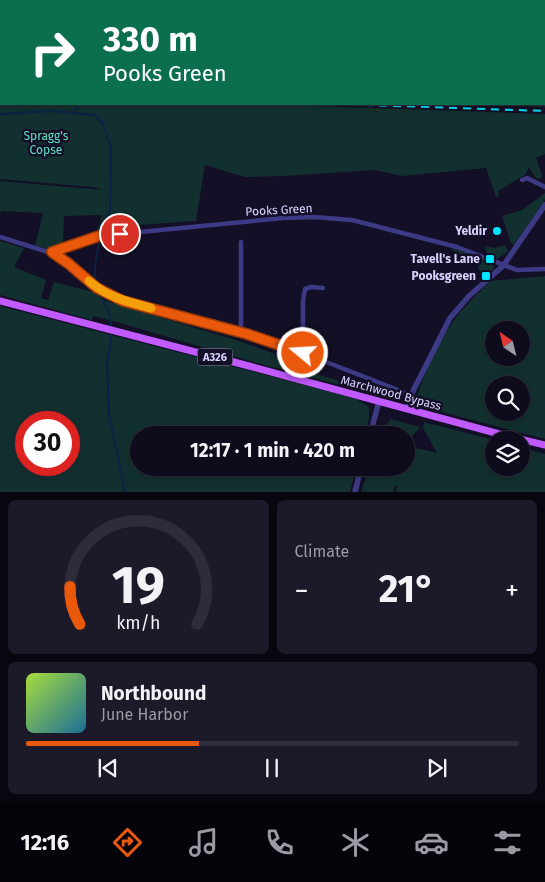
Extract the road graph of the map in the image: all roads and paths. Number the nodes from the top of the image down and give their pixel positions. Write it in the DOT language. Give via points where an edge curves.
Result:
graph roads {
  1 [pos="522,180"];
  2 [pos="545,187"];
  3 [pos="545,205"];
  4 [pos="0,237"];
  5 [pos="241,242"];
  6 [pos="52,252"];
  7 [pos="503,266"];
  8 [pos="545,269"];
  9 [pos="323,288"];
  10 [pos="0,301"];
  11 [pos="241,332"];
  12 [pos="303,353"];
  13 [pos="410,395"];
  14 [pos="379,401"];
  15 [pos="407,409"];
  16 [pos="372,426"];
  17 [pos="545,445"];
  18 [pos="359,476"];
  19 [pos="355,492"];
  1 -- 2 [label="street" via="527,178"];
  3 -- 7 [label="street"];
  4 -- 6 [label="street"];
  5 -- 11 [label="street"];
  6 -- 7 [label="street, Pooks Green" via="99,236 313,217 352,220 448,245"];
  6 -- 11 [label="street" via="97,288 123,301"];
  7 -- 8 [label="street, Pooks Green" via="517,270"];
  7 -- 13 [label="street" via="450,318"];
  9 -- 12 [label="street" via="305,289"];
  10 -- 14 [label="main road, Marchwood Bypass / A326"];
  11 -- 12 [label="street"];
  12 -- 13 [label="street"];
  13 -- 15 [label="street"];
  14 -- 15 [label="main road, Marchwood Bypass / A326"];
  14 -- 16 [label="street"];
  15 -- 17 [label="main road, Marchwood Bypass / A326"];
  18 -- 19 [label="street"];
}
